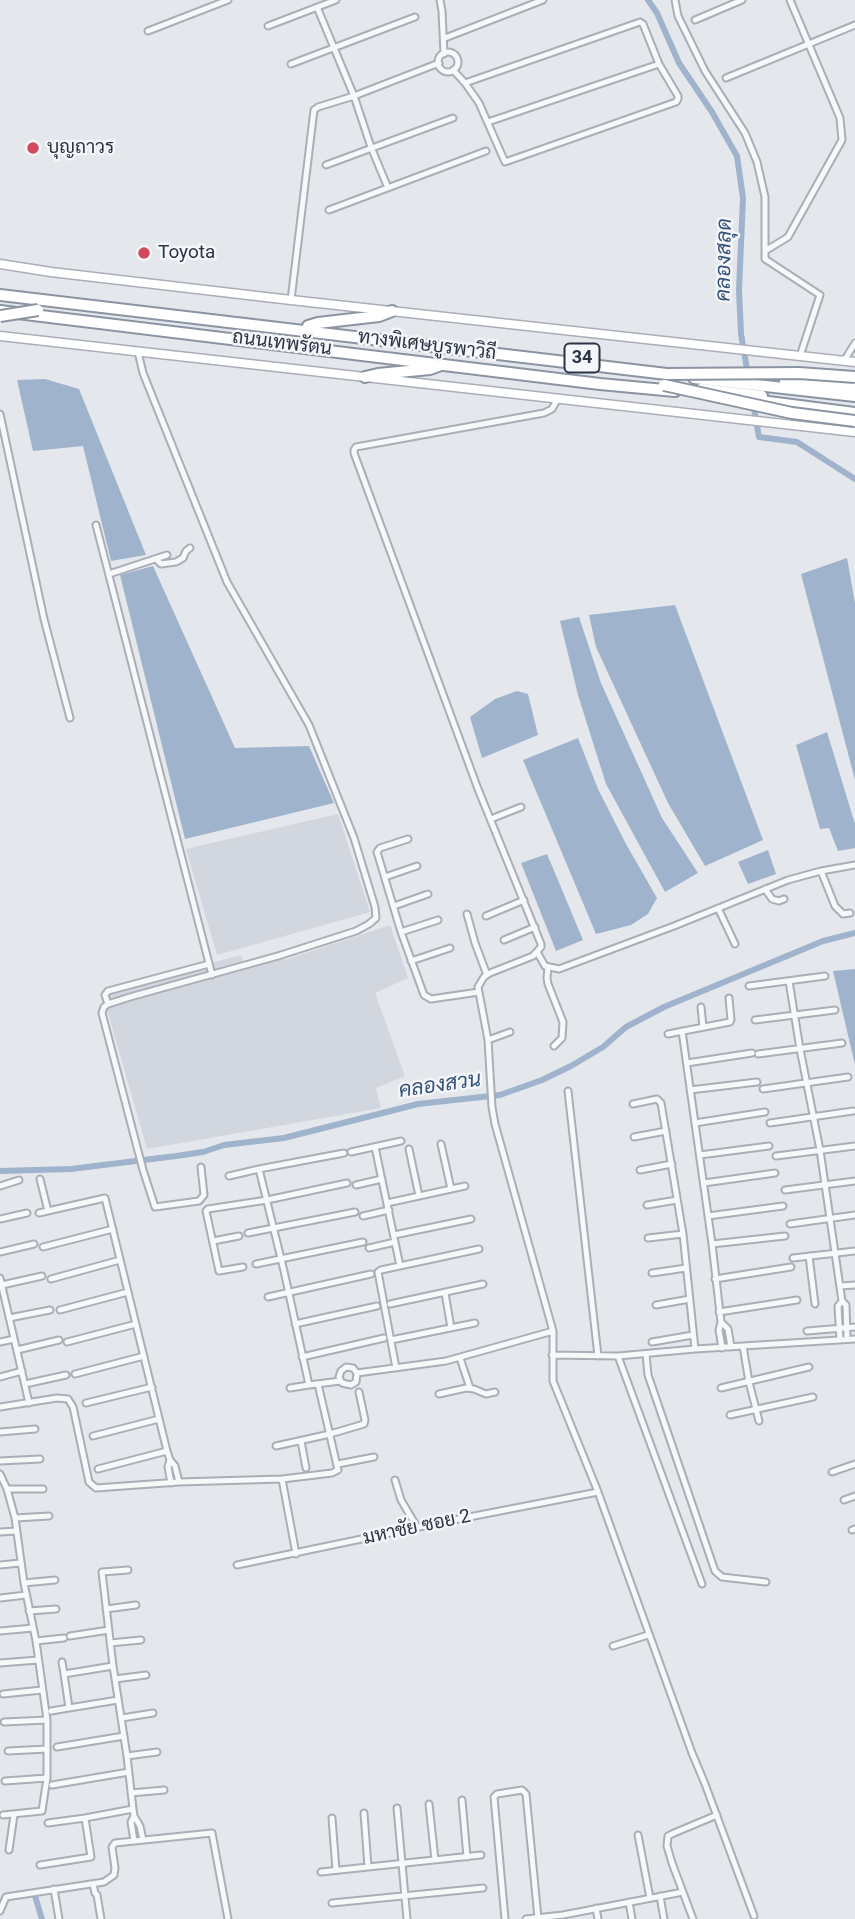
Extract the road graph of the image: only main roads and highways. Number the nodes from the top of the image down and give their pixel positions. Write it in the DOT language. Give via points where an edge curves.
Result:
graph roads {
  1 [pos="0,264"];
  2 [pos="0,285"];
  3 [pos="0,293"];
  4 [pos="14,293"];
  5 [pos="39,305"];
  6 [pos="0,308"];
  7 [pos="392,311"];
  8 [pos="0,316"];
  9 [pos="308,326"];
  10 [pos="0,336"];
  11 [pos="855,362"];
  12 [pos="443,364"];
  13 [pos="365,377"];
  14 [pos="855,377"];
  15 [pos="665,379"];
  16 [pos="855,388"];
  17 [pos="855,396"];
  18 [pos="855,407"];
  19 [pos="855,413"];
  20 [pos="855,421"];
  21 [pos="855,432"];
  1 -- 7 [label="main road, 34"];
  2 -- 4 [label="highway"];
  3 -- 4 [label="highway, ถนนเทพรัตน / 34"];
  3 -- 5 [label="highway"];
  4 -- 9 [label="highway, ถนนเทพรัตน / 34"];
  5 -- 6 [label="highway, ทางพิเศษบูรพาวิถี, bridge"];
  5 -- 8 [label="highway, bridge"];
  5 -- 15 [label="highway, ทางพิเศษบูรพาวิถี"];
  6 -- 12 [label="highway, ถนนเทพรัตน / 34"];
  7 -- 9 [label="highway"];
  7 -- 11 [label="main road, 34"];
  9 -- 16 [label="highway, ถนนเทพรัตน / 34"];
  10 -- 13 [label="main road, ถนนเทพรัตน / 34"];
  12 -- 13 [label="highway"];
  12 -- 19 [label="highway, ถนนเทพรัตน / 34"];
  13 -- 21 [label="main road, ถนนเทพรัตน / 34"];
  14 -- 15 [label="highway, bridge" via="799,373"];
  15 -- 17 [label="highway, ทางพิเศษบูรพาวิถี, bridge"];
  15 -- 18 [label="highway, ทางพิเศษบูรพาวิถี, bridge"];
  15 -- 20 [label="highway, bridge" via="792,413"];
}
